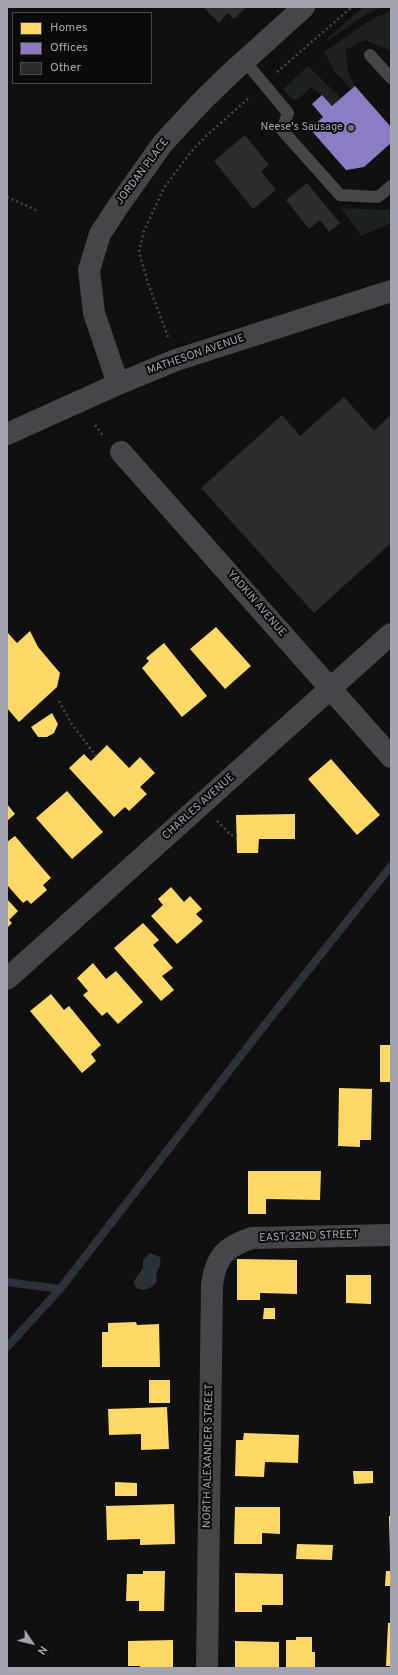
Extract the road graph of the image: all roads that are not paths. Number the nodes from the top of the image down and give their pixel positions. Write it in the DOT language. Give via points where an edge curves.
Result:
graph roads {
  1 [pos="304,7"];
  2 [pos="370,55"];
  3 [pos="244,60"];
  4 [pos="391,78"];
  5 [pos="391,186"];
  6 [pos="391,291"];
  7 [pos="118,384"];
  8 [pos="7,434"];
  9 [pos="121,452"];
  10 [pos="391,634"];
  11 [pos="331,689"];
  12 [pos="391,757"];
  13 [pos="7,979"];
  14 [pos="391,1235"];
  15 [pos="228,1248"];
  16 [pos="207,1668"];
  1 -- 3 [label="street, JORDAN PLACE"];
  2 -- 4 [label="lane"];
  3 -- 5 [label="lane" via="288,113 282,130 340,195 378,197"];
  3 -- 7 [label="street, JORDAN PLACE" via="163,144 100,234 89,270 94,313"];
  6 -- 7 [label="street, MATHESON AVENUE" via="176,360"];
  7 -- 8 [label="street, MATHESON AVENUE"];
  9 -- 11 [label="street, YADKIN AVENUE"];
  10 -- 11 [label="street, CHARLES AVENUE"];
  11 -- 12 [label="street, YADKIN AVENUE"];
  11 -- 13 [label="street, CHARLES AVENUE"];
  14 -- 15 [label="street, EAST 32ND STREET" via="252,1238"];
  15 -- 16 [label="street, NORTH ALEXANDER STREET" via="214,1271 212,1285"];
}
